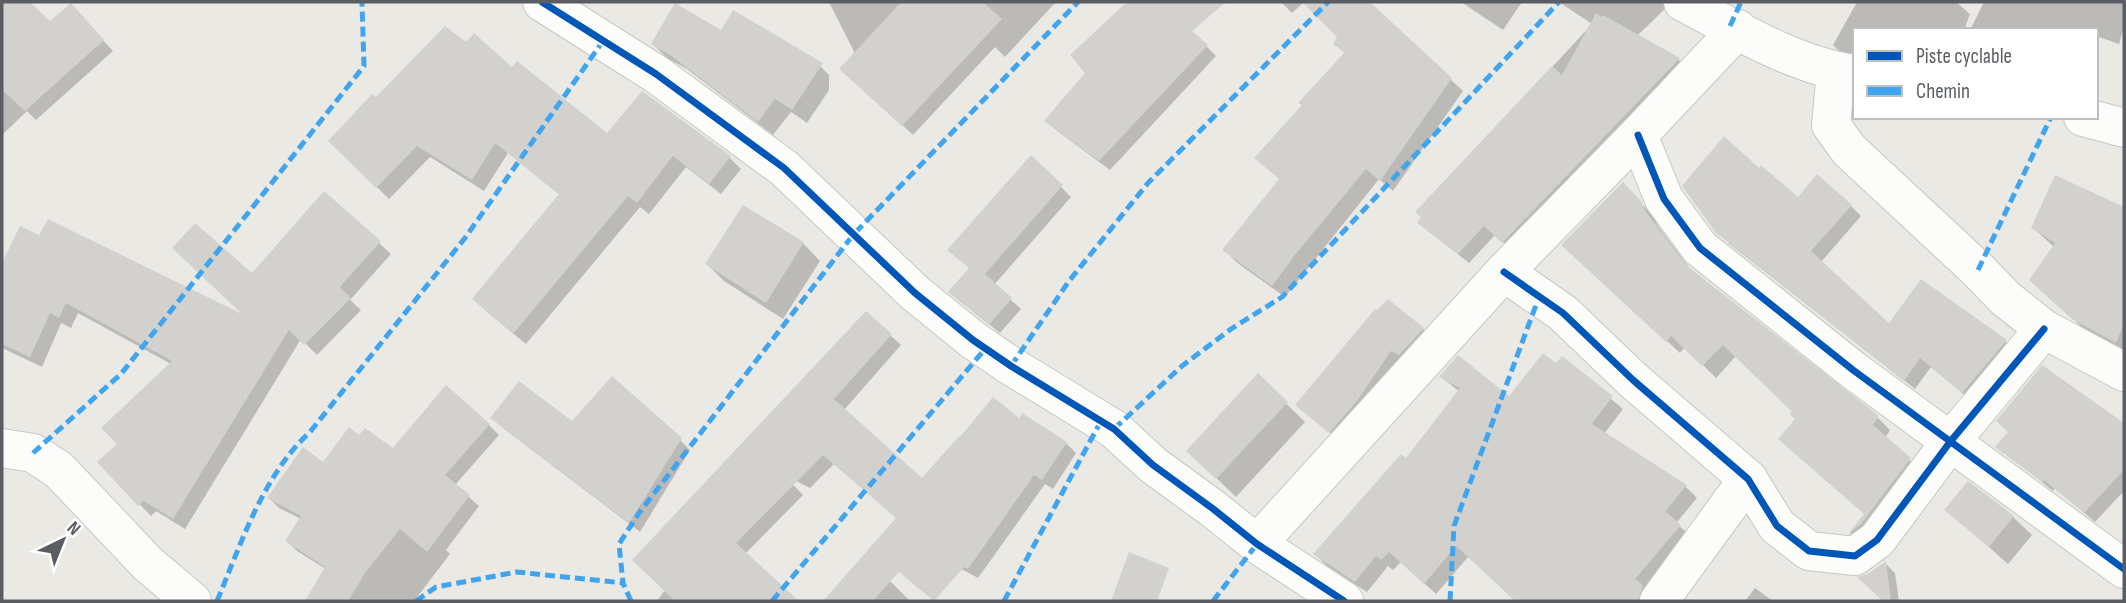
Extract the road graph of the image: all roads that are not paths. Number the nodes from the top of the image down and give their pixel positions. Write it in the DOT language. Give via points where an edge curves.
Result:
graph roads {
  1 [pos="542,2"];
  2 [pos="1683,2"];
  3 [pos="1738,29"];
  4 [pos="1845,73"];
  5 [pos="2090,119"];
  6 [pos="2124,128"];
  7 [pos="1638,135"];
  8 [pos="1504,272"];
  9 [pos="2044,329"];
  10 [pos="2124,372"];
  11 [pos="1950,442"];
  12 [pos="2,448"];
  13 [pos="1748,479"];
  14 [pos="1257,544"];
  15 [pos="2124,569"];
  16 [pos="192,601"];
  17 [pos="1344,601"];
  18 [pos="1659,601"];
  1 -- 14 [label="street" via="656,74 785,169 934,309 993,355 1114,429 1153,466"];
  2 -- 3 [label="street"];
  3 -- 4 [label="street" via="1802,61"];
  3 -- 7 [label="street"];
  4 -- 9 [label="street" via="1831,125 1849,150 2005,298"];
  5 -- 6 [label="street"];
  7 -- 8 [label="street"];
  7 -- 11 [label="street" via="1664,199 1700,248"];
  8 -- 13 [label="street" via="1563,313"];
  8 -- 14 [label="street"];
  9 -- 10 [label="street"];
  9 -- 11 [label="street"];
  11 -- 13 [label="street" via="1877,540 1855,556 1809,551 1777,526"];
  11 -- 15 [label="street"];
  12 -- 16 [label="street" via="33,453 59,470 148,564"];
  13 -- 18 [label="street"];
  14 -- 17 [label="street"];
}
